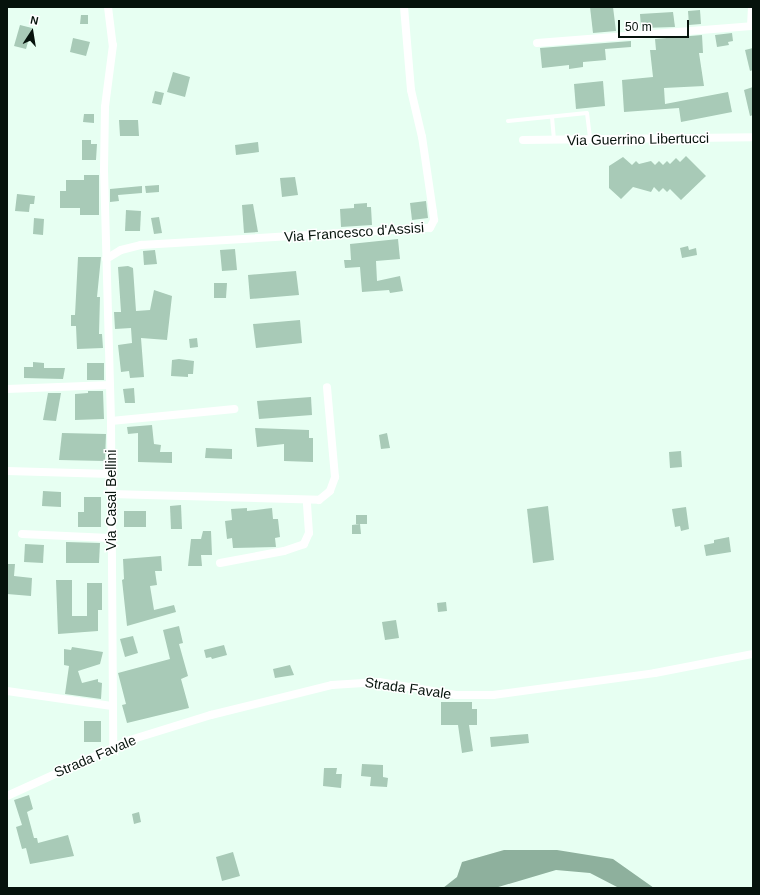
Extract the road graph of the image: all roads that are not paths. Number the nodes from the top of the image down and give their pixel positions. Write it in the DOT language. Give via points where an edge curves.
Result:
graph roads {
  1 [pos="108,7"];
  2 [pos="404,7"];
  3 [pos="752,7"];
  4 [pos="537,43"];
  5 [pos="552,117"];
  6 [pos="508,122"];
  7 [pos="753,137"];
  8 [pos="590,139"];
  9 [pos="523,140"];
  10 [pos="554,140"];
  11 [pos="106,256"];
  12 [pos="110,385"];
  13 [pos="326,387"];
  14 [pos="7,389"];
  15 [pos="234,409"];
  16 [pos="111,421"];
  17 [pos="7,471"];
  18 [pos="110,474"];
  19 [pos="110,494"];
  20 [pos="307,501"];
  21 [pos="22,534"];
  22 [pos="110,538"];
  23 [pos="220,563"];
  24 [pos="753,654"];
  25 [pos="7,691"];
  26 [pos="112,706"];
  27 [pos="113,746"];
  28 [pos="7,796"];
  1 -- 11 [label="street, Via Casal Bellini" via="113,45 104,118"];
  2 -- 11 [label="street, Via Francesco d'Assisi" via="411,90 422,137 434,220 430,228 142,245"];
  3 -- 4 [label="street" via="751,26"];
  5 -- 6 [label="lane"];
  5 -- 8 [label="lane" via="588,113"];
  5 -- 10 [label="lane"];
  7 -- 8 [label="street, Via Guerrino Libertucci"];
  8 -- 10 [label="street, Via Guerrino Libertucci"];
  9 -- 10 [label="street, Via Guerrino Libertucci"];
  11 -- 12 [label="street, Via Casal Bellini"];
  12 -- 14 [label="street"];
  12 -- 16 [label="street, Via Casal Bellini"];
  13 -- 20 [label="street" via="334,481 330,491 322,498"];
  15 -- 16 [label="street"];
  16 -- 18 [label="street, Via Casal Bellini"];
  17 -- 18 [label="street"];
  18 -- 19 [label="street, Via Casal Bellini"];
  19 -- 20 [label="street"];
  19 -- 22 [label="street, Via Casal Bellini"];
  20 -- 23 [label="street" via="309,533 304,544 284,551"];
  21 -- 22 [label="street"];
  22 -- 26 [label="street, Via Casal Bellini"];
  24 -- 27 [label="street, Strada Favale" via="655,673 493,695 456,695 379,682 342,683 211,715"];
  25 -- 26 [label="street"];
  26 -- 27 [label="street, Via Casal Bellini"];
  27 -- 28 [label="street, Strada Favale"];
}
